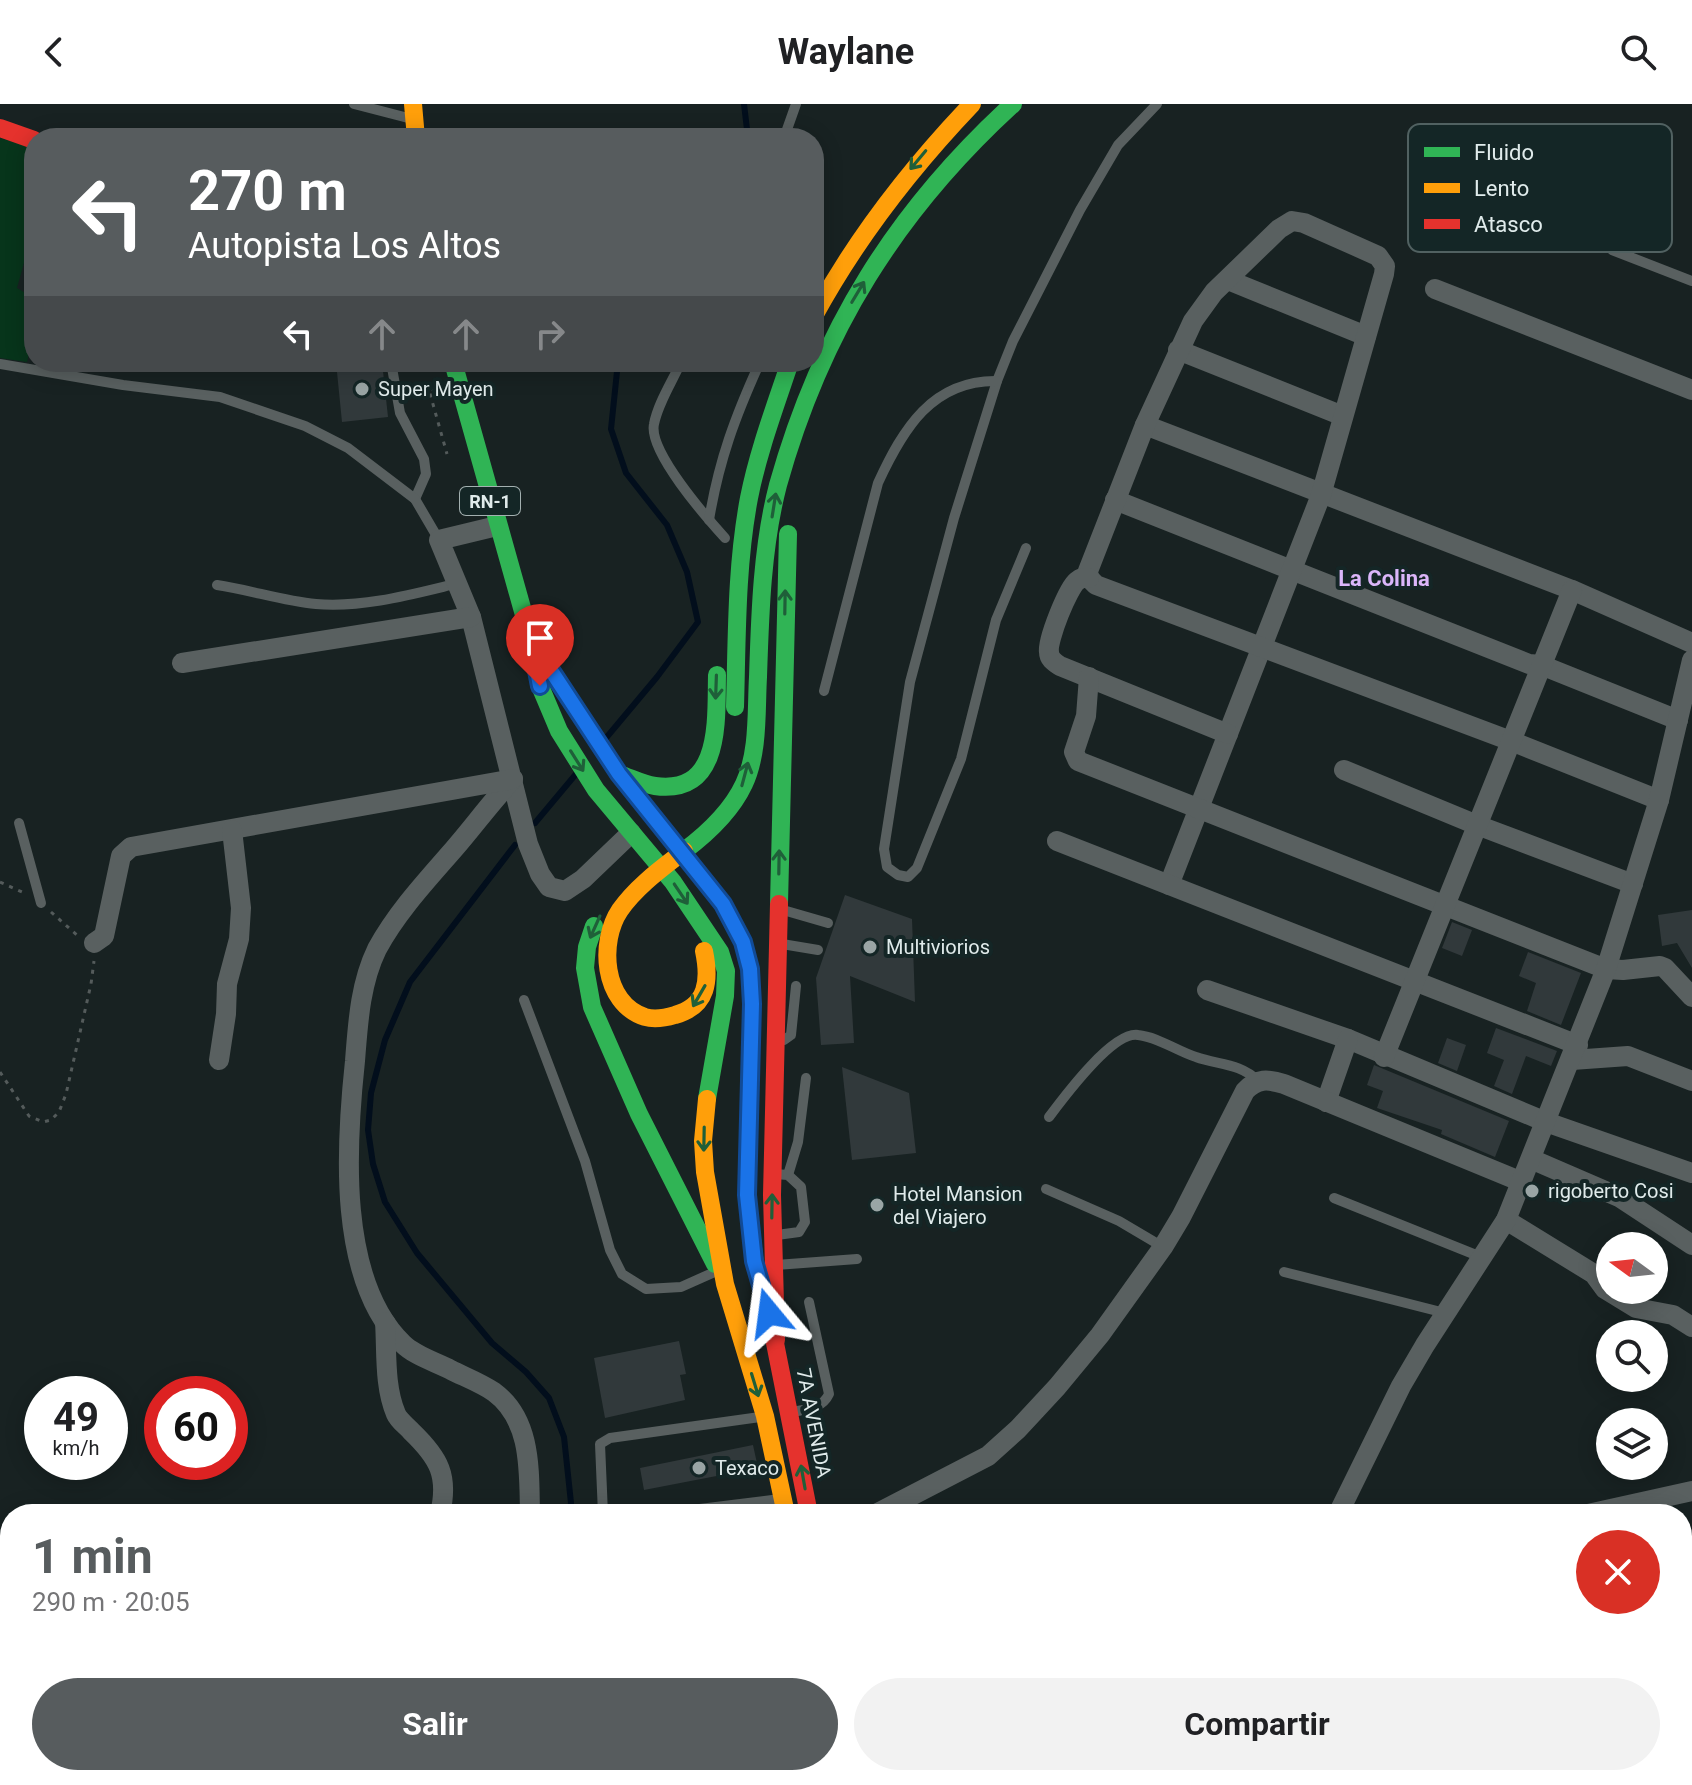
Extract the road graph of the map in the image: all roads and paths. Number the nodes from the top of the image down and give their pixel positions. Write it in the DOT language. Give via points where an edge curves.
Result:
graph roads {
  1 [pos="354,104"];
  2 [pos="796,104"];
  3 [pos="972,104"];
  4 [pos="1013,104"];
  5 [pos="1157,104"];
  6 [pos="414,121"];
  7 [pos="0,128"];
  8 [pos="788,128"];
  9 [pos="24,136"];
  10 [pos="1617,252"];
  11 [pos="1228,280"];
  12 [pos="1692,281"];
  13 [pos="1435,289"];
  14 [pos="824,297"];
  15 [pos="1366,336"];
  16 [pos="1178,350"];
  17 [pos="824,360"];
  18 [pos="0,364"];
  19 [pos="24,368"];
  20 [pos="47,372"];
  21 [pos="393,372"];
  22 [pos="456,372"];
  23 [pos="677,372"];
  24 [pos="755,372"];
  25 [pos="786,372"];
  26 [pos="787,372"];
  27 [pos="818,372"];
  28 [pos="821,372"];
  29 [pos="997,381"];
  30 [pos="429,390"];
  31 [pos="1692,390"];
  32 [pos="1343,416"];
  33 [pos="1145,425"];
  34 [pos="447,454"];
  35 [pos="1321,495"];
  36 [pos="415,499"];
  37 [pos="1115,500"];
  38 [pos="709,520"];
  39 [pos="497,526"];
  40 [pos="725,538"];
  41 [pos="439,540"];
  42 [pos="1026,548"];
  43 [pos="721,559"];
  44 [pos="1291,571"];
  45 [pos="1089,578"];
  46 [pos="459,583"];
  47 [pos="217,585"];
  48 [pos="1572,590"];
  49 [pos="471,617"];
  50 [pos="531,640"];
  51 [pos="1692,643"];
  52 [pos="1262,646"];
  53 [pos="717,659"];
  54 [pos="1692,660"];
  55 [pos="182,663"];
  56 [pos="1541,665"];
  57 [pos="1089,677"];
  58 [pos="1690,682"];
  59 [pos="824,691"];
  60 [pos="1678,720"];
  61 [pos="734,728"];
  62 [pos="1228,734"];
  63 [pos="1511,741"];
  64 [pos="1344,770"];
  65 [pos="618,772"];
  66 [pos="513,779"];
  67 [pos="1659,800"];
  68 [pos="711,801"];
  69 [pos="1200,808"];
  70 [pos="19,823"];
  71 [pos="1477,825"];
  72 [pos="232,830"];
  73 [pos="631,833"];
  74 [pos="697,833"];
  75 [pos="1057,841"];
  76 [pos="646,872"];
  77 [pos="1633,884"];
  78 [pos="1169,885"];
  79 [pos="41,903"];
  80 [pos="1445,906"];
  81 [pos="778,909"];
  82 [pos="700,921"];
  83 [pos="828,923"];
  84 [pos="94,943"];
  85 [pos="776,944"];
  86 [pos="818,950"];
  87 [pos="1606,969"];
  88 [pos="1415,980"];
  89 [pos="796,986"];
  90 [pos="1207,990"];
  91 [pos="1692,997"];
  92 [pos="524,1000"];
  93 [pos="1348,1039"];
  94 [pos="774,1041"];
  95 [pos="1575,1052"];
  96 [pos="1384,1057"];
  97 [pos="219,1060"];
  98 [pos="0,1072"];
  99 [pos="806,1078"];
  100 [pos="1258,1081"];
  101 [pos="1692,1081"];
  102 [pos="1326,1102"];
  103 [pos="1049,1117"];
  104 [pos="1546,1122"];
  105 [pos="1531,1159"];
  106 [pos="1692,1173"];
  107 [pos="780,1174"];
  108 [pos="1522,1182"];
  109 [pos="1046,1189"];
  110 [pos="1334,1198"];
  111 [pos="1506,1220"];
  112 [pos="771,1235"];
  113 [pos="1692,1245"];
  114 [pos="1163,1247"];
  115 [pos="1481,1257"];
  116 [pos="857,1259"];
  117 [pos="774,1265"];
  118 [pos="1284,1272"];
  119 [pos="721,1277"];
  120 [pos="809,1302"];
  121 [pos="1445,1313"];
  122 [pos="385,1322"];
  123 [pos="1692,1327"];
  124 [pos="776,1340"];
  125 [pos="790,1412"];
  126 [pos="765,1416"];
  127 [pos="1692,1491"];
  128 [pos="442,1504"];
  129 [pos="530,1504"];
  130 [pos="603,1504"];
  131 [pos="784,1504"];
  132 [pos="807,1504"];
  133 [pos="896,1504"];
  134 [pos="1343,1504"];
  135 [pos="1633,1504"];
  1 -- 6 [label="lane"];
  2 -- 8 [label="lane"];
  3 -- 14 [label="main road, one-way" via="877,211"];
  17 -- 4 [label="main road, one-way" via="854,297 895,233 944,171"];
  5 -- 29 [label="lane" via="1118,145 1080,210"];
  7 -- 9 [label="main road"];
  10 -- 12 [label="lane"];
  11 -- 15 [label="street"];
  11 -- 15 [label="street" via="1287,223 1304,223 1381,260 1384,274"];
  11 -- 16 [label="street" via="1204,305"];
  13 -- 31 [label="street"];
  15 -- 32 [label="street"];
  16 -- 32 [label="street"];
  16 -- 33 [label="street"];
  18 -- 19 [label="lane"];
  20 -- 36 [label="lane" via="241,403 328,436"];
  21 -- 36 [label="lane" via="400,413 424,459 426,474"];
  22 -- 39 [label="main road, RN-1"];
  23 -- 38 [label="lane" via="653,427 656,447"];
  24 -- 38 [label="lane" via="717,471"];
  25 -- 40 [label="main road" via="749,457"];
  26 -- 61 [label="main road" via="749,498 739,578"];
  74 -- 27 [label="main road, one-way" via="734,805 745,781 754,736 767,546 776,491 795,423"];
  81 -- 28 [label="main road, one-way" via="786,556 795,477"];
  29 -- 42 [label="lane" via="910,682 884,849 887,867 898,875 908,877 917,868 955,773 996,620"];
  29 -- 59 [label="lane" via="961,384 943,393 907,430 890,457 875,494"];
  30 -- 34 [label="path"];
  32 -- 35 [label="street"];
  33 -- 35 [label="street"];
  33 -- 37 [label="street"];
  35 -- 44 [label="street"];
  35 -- 48 [label="street"];
  36 -- 41 [label="lane"];
  37 -- 44 [label="street"];
  37 -- 45 [label="street"];
  38 -- 40 [label="lane"];
  39 -- 41 [label="street"];
  39 -- 50 [label="main road, RN-1"];
  40 -- 43 [label="main road"];
  41 -- 46 [label="street"];
  44 -- 52 [label="street"];
  44 -- 56 [label="street"];
  45 -- 52 [label="street"];
  45 -- 57 [label="street" via="1073,586 1048,647 1055,663"];
  46 -- 47 [label="lane" via="338,605"];
  46 -- 49 [label="street"];
  48 -- 51 [label="street"];
  48 -- 56 [label="street"];
  49 -- 55 [label="street"];
  49 -- 66 [label="street"];
  50 -- 65 [label="main road, RN-1"];
  50 -- 73 [label="main road, RN-1, one-way" via="540,686 559,731"];
  52 -- 62 [label="street"];
  52 -- 63 [label="street"];
  53 -- 65 [label="main road, one-way" via="715,733 700,774 685,786 666,787"];
  54 -- 58 [label="street"];
  56 -- 60 [label="street"];
  56 -- 63 [label="street"];
  57 -- 62 [label="street"];
  57 -- 69 [label="street" via="1076,759"];
  58 -- 60 [label="street"];
  60 -- 67 [label="street"];
  62 -- 69 [label="street"];
  63 -- 67 [label="street"];
  63 -- 71 [label="street"];
  64 -- 71 [label="street"];
  65 -- 124 [label="main road, RN-1" via="723,904 743,942 752,1004 747,1195 754,1261"];
  66 -- 72 [label="street"];
  66 -- 73 [label="street" via="535,865 554,890 574,887"];
  66 -- 122 [label="street" via="404,907 377,950 361,994 349,1198 367,1284"];
  67 -- 77 [label="street"];
  68 -- 74 [label="main road"];
  69 -- 78 [label="street"];
  69 -- 80 [label="street"];
  70 -- 79 [label="lane"];
  71 -- 77 [label="street"];
  71 -- 80 [label="street"];
  72 -- 84 [label="street" via="125,850 104,936"];
  72 -- 97 [label="street" via="241,908"];
  73 -- 82 [label="main road, RN-1, one-way"];
  74 -- 76 [label="main road"];
  75 -- 78 [label="street"];
  82 -- 76 [label="main road, one-way" via="707,969 702,998 691,1010 668,1019 647,1018 625,1006 611,985 605,954 621,908"];
  76 -- 119 [label="main road, one-way" via="620,887 597,920 587,947 586,980 606,1043"];
  77 -- 87 [label="street"];
  78 -- 88 [label="street"];
  80 -- 87 [label="street"];
  80 -- 88 [label="street"];
  81 -- 83 [label="lane"];
  81 -- 85 [label="main road"];
  82 -- 119 [label="main road, RN-1, one-way" via="726,971 703,1141"];
  84 -- 98 [label="path" via="91,984 59,1112 43,1122 29,1116"];
  85 -- 86 [label="lane"];
  85 -- 94 [label="main road"];
  87 -- 91 [label="street" via="1660,966"];
  87 -- 95 [label="street"];
  88 -- 95 [label="street"];
  88 -- 96 [label="street"];
  89 -- 94 [label="lane" via="791,1035"];
  90 -- 93 [label="street"];
  92 -- 119 [label="lane" via="622,1274 646,1289"];
  93 -- 96 [label="street"];
  93 -- 102 [label="street"];
  94 -- 107 [label="main road"];
  95 -- 101 [label="street" via="1645,1060"];
  95 -- 104 [label="street"];
  96 -- 104 [label="street"];
  99 -- 107 [label="lane" via="798,1142"];
  100 -- 102 [label="street" via="1273,1081"];
  100 -- 103 [label="lane" via="1230,1064 1132,1034 1113,1045"];
  100 -- 114 [label="street" via="1245,1091"];
  102 -- 108 [label="street"];
  104 -- 105 [label="street"];
  104 -- 106 [label="street"];
  105 -- 108 [label="street"];
  105 -- 113 [label="street" via="1619,1197"];
  112 -- 107 [label="main road, one-way"];
  107 -- 112 [label="lane" via="798,1182 805,1222 799,1232"];
  108 -- 111 [label="street"];
  109 -- 114 [label="lane"];
  110 -- 115 [label="lane"];
  111 -- 115 [label="street"];
  111 -- 123 [label="street" via="1594,1274 1605,1289 1636,1308 1673,1315"];
  112 -- 117 [label="main road"];
  114 -- 133 [label="street" via="1100,1335 1003,1444"];
  115 -- 121 [label="street"];
  116 -- 117 [label="lane"];
  117 -- 124 [label="main road"];
  118 -- 121 [label="lane"];
  119 -- 126 [label="main road, RN-1, one-way"];
  120 -- 125 [label="lane" via="829,1394 825,1403"];
  121 -- 134 [label="street" via="1401,1386"];
  122 -- 128 [label="street" via="396,1417 439,1464"];
  122 -- 129 [label="street" via="405,1346 493,1392 511,1408 522,1426"];
  124 -- 125 [label="main road, 7A AVENIDA / RN-1"];
  132 -- 125 [label="main road, 7A AVENIDA / RN-1, one-way"];
  126 -- 130 [label="lane" via="610,1438 600,1444"];
  126 -- 131 [label="main road, RN-1"];
  127 -- 135 [label="street"];
}
